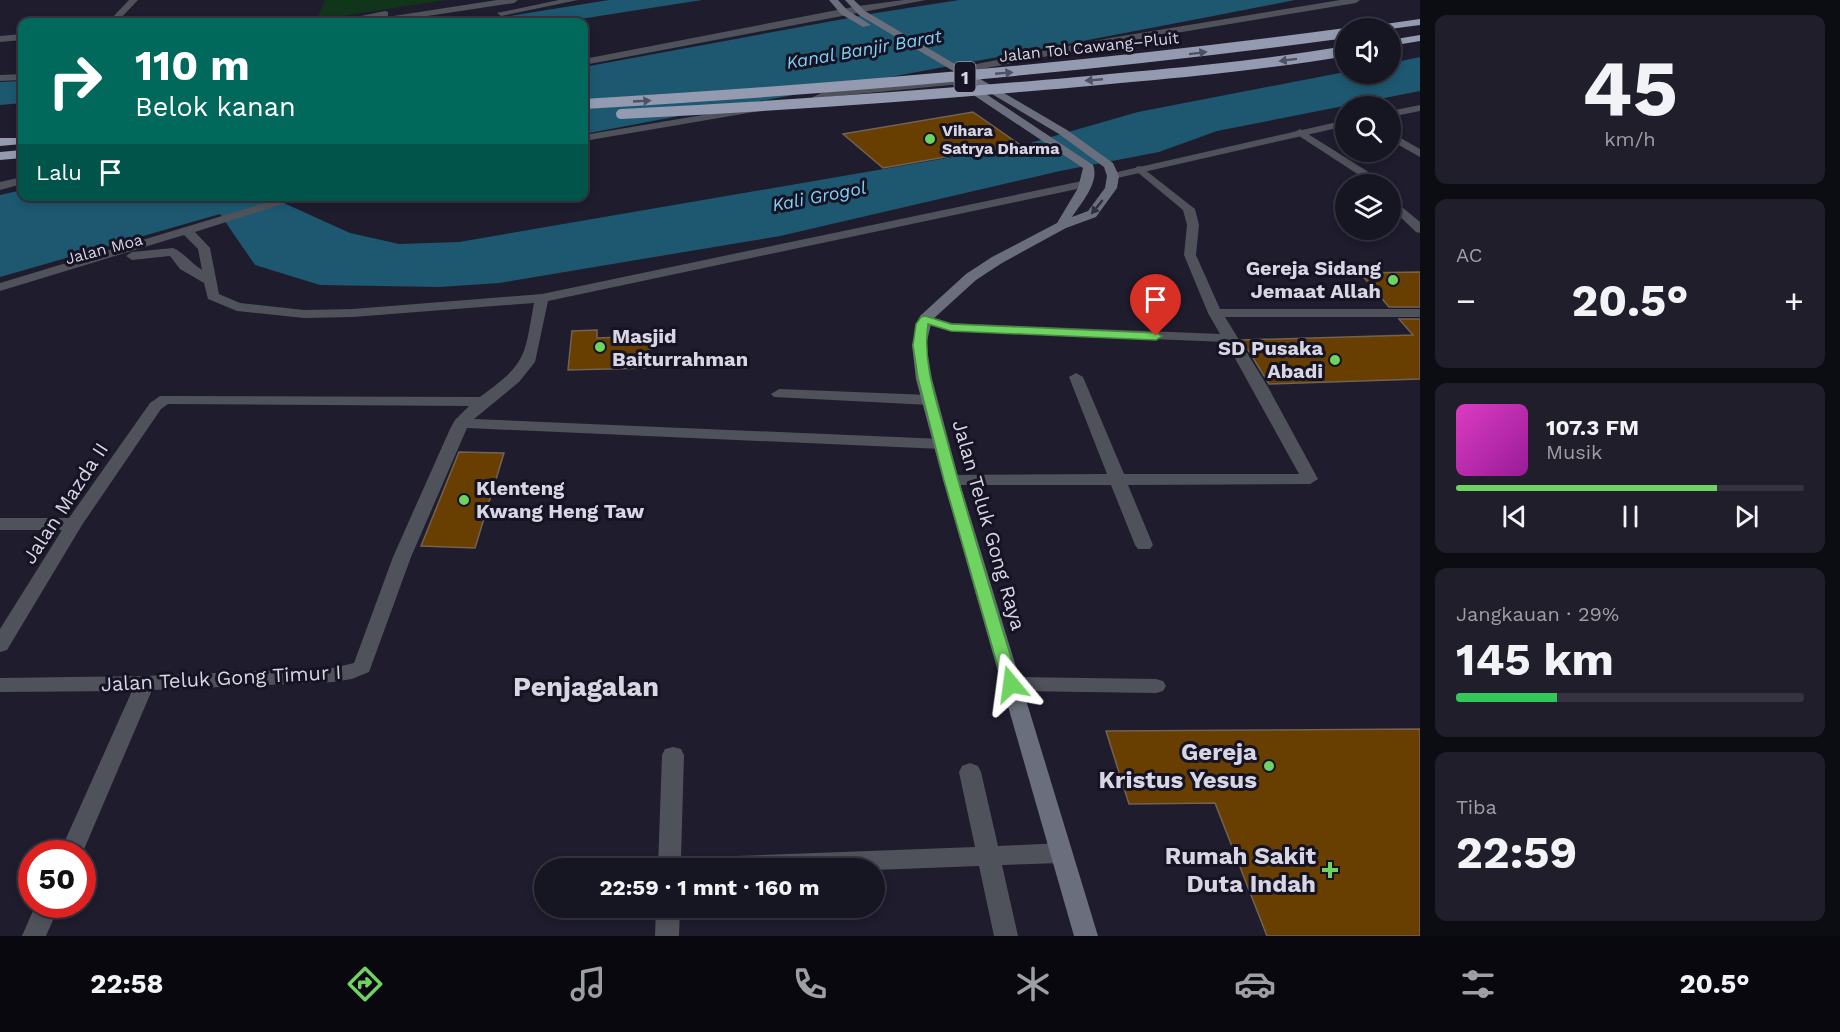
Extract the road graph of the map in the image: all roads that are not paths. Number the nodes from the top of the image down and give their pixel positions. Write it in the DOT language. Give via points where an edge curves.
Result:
graph roads {
  1 [pos="134,0"];
  2 [pos="474,0"];
  3 [pos="508,0"];
  4 [pos="574,0"];
  5 [pos="833,0"];
  6 [pos="849,0"];
  7 [pos="922,0"];
  8 [pos="1356,0"];
  9 [pos="860,11"];
  10 [pos="847,14"];
  11 [pos="487,15"];
  12 [pos="116,18"];
  13 [pos="372,18"];
  14 [pos="398,18"];
  15 [pos="1420,22"];
  16 [pos="1401,25"];
  17 [pos="1335,35"];
  18 [pos="18,37"];
  19 [pos="1420,38"];
  20 [pos="0,39"];
  21 [pos="1401,41"];
  22 [pos="18,46"];
  23 [pos="1420,46"];
  24 [pos="0,47"];
  25 [pos="1401,48"];
  26 [pos="1335,54"];
  27 [pos="588,61"];
  28 [pos="958,68"];
  29 [pos="18,77"];
  30 [pos="0,78"];
  31 [pos="973,83"];
  32 [pos="588,104"];
  33 [pos="1420,108"];
  34 [pos="1401,112"];
  35 [pos="610,115"];
  36 [pos="1335,125"];
  37 [pos="1300,132"];
  38 [pos="588,137"];
  39 [pos="18,141"];
  40 [pos="0,142"];
  41 [pos="1401,142"];
  42 [pos="18,154"];
  43 [pos="1420,154"];
  44 [pos="0,156"];
  45 [pos="1140,169"];
  46 [pos="1111,170"];
  47 [pos="1364,174"];
  48 [pos="18,182"];
  49 [pos="1086,185"];
  50 [pos="0,186"];
  51 [pos="284,201"];
  52 [pos="1401,211"];
  53 [pos="1062,225"];
  54 [pos="1420,229"];
  55 [pos="186,231"];
  56 [pos="210,281"];
  57 [pos="0,287"];
  58 [pos="542,298"];
  59 [pos="0,299"];
  60 [pos="1420,313"];
  61 [pos="1215,314"];
  62 [pos="925,319"];
  63 [pos="1228,338"];
  64 [pos="1076,377"];
  65 [pos="780,394"];
  66 [pos="930,400"];
  67 [pos="483,402"];
  68 [pos="461,423"];
  69 [pos="942,444"];
  70 [pos="1117,479"];
  71 [pos="951,480"];
  72 [pos="0,524"];
  73 [pos="74,524"];
  74 [pos="1144,544"];
  75 [pos="0,645"];
  76 [pos="145,683"];
  77 [pos="1011,684"];
  78 [pos="0,685"];
  79 [pos="1156,686"];
  80 [pos="673,755"];
  81 [pos="970,772"];
  82 [pos="76,840"];
  83 [pos="1061,853"];
  84 [pos="669,858"];
  85 [pos="989,858"];
  86 [pos="885,861"];
  87 [pos="42,918"];
  88 [pos="668,918"];
  89 [pos="34,936"];
  90 [pos="667,936"];
  91 [pos="1006,936"];
  92 [pos="1086,936"];
  1 -- 12 [label="street"];
  2 -- 13 [label="street"];
  3 -- 14 [label="street"];
  4 -- 11 [label="street"];
  5 -- 10 [label="main road"];
  6 -- 9 [label="main road"];
  7 -- 9 [label="street"];
  8 -- 28 [label="street"];
  9 -- 10 [label="street"];
  9 -- 28 [label="main road"];
  10 -- 27 [label="street"];
  10 -- 31 [label="main road" via="939,69"];
  15 -- 16 [label="highway"];
  32 -- 17 [label="highway, Jalan Tol Cawang–Pluit / 1, one-way, bridge" via="991,74"];
  18 -- 20 [label="street"];
  19 -- 21 [label="highway"];
  22 -- 24 [label="street"];
  23 -- 25 [label="highway"];
  26 -- 35 [label="highway, Jalan Tol Cawang–Pluit / 1, one-way, bridge" via="935,95"];
  28 -- 31 [label="main road"];
  29 -- 30 [label="street"];
  31 -- 38 [label="street" via="844,100 812,100"];
  31 -- 46 [label="main road" via="1063,132"];
  31 -- 49 [label="main road" via="1089,167"];
  33 -- 34 [label="street"];
  36 -- 37 [label="street"];
  37 -- 45 [label="street"];
  37 -- 47 [label="street"];
  39 -- 40 [label="highway"];
  41 -- 43 [label="street"];
  42 -- 44 [label="highway"];
  45 -- 46 [label="street"];
  45 -- 61 [label="street" via="1189,209 1193,225 1190,255"];
  46 -- 49 [label="main road"];
  46 -- 53 [label="main road, one-way" via="1111,188 1092,214"];
  48 -- 50 [label="street"];
  49 -- 53 [label="main road"];
  49 -- 58 [label="street"];
  51 -- 55 [label="street"];
  52 -- 54 [label="street"];
  53 -- 62 [label="main road" via="971,277"];
  55 -- 56 [label="street" via="204,248"];
  55 -- 57 [label="street"];
  56 -- 58 [label="street" via="213,296 237,307 269,312 352,313"];
  56 -- 59 [label="street, Jalan Moa" via="185,266 173,252 162,252 129,256"];
  58 -- 67 [label="street, Jalan Teluk Gong Timur I" via="528,362"];
  60 -- 61 [label="street"];
  61 -- 63 [label="street"];
  62 -- 63 [label="street" via="951,327"];
  62 -- 66 [label="main road, Jalan Teluk Gong Raya" via="919,345"];
  63 -- 70 [label="street" via="1260,387 1310,479"];
  64 -- 70 [label="street"];
  65 -- 66 [label="street"];
  66 -- 69 [label="main road, Jalan Teluk Gong Raya"];
  67 -- 68 [label="street, Jalan Teluk Gong Timur I"];
  67 -- 73 [label="street, Jalan Mazda II" via="165,399 155,406"];
  68 -- 69 [label="street"];
  68 -- 76 [label="street, Jalan Teluk Gong Timur I" via="402,557 362,667 333,675"];
  69 -- 71 [label="main road, Jalan Teluk Gong Raya"];
  70 -- 71 [label="street"];
  70 -- 74 [label="street"];
  71 -- 77 [label="main road, Jalan Teluk Gong Raya"];
  72 -- 73 [label="street"];
  73 -- 75 [label="street, Jalan Mazda II"];
  76 -- 78 [label="street, Jalan Teluk Gong Timur I"];
  76 -- 82 [label="street"];
  77 -- 79 [label="street"];
  77 -- 83 [label="main road, Jalan Teluk Gong Raya"];
  80 -- 84 [label="street"];
  81 -- 85 [label="street"];
  83 -- 85 [label="street"];
  83 -- 92 [label="main road, Jalan Teluk Gong Raya"];
  85 -- 86 [label="street"];
  85 -- 91 [label="street"];
  87 -- 89 [label="street"];
  88 -- 90 [label="street"];
}
